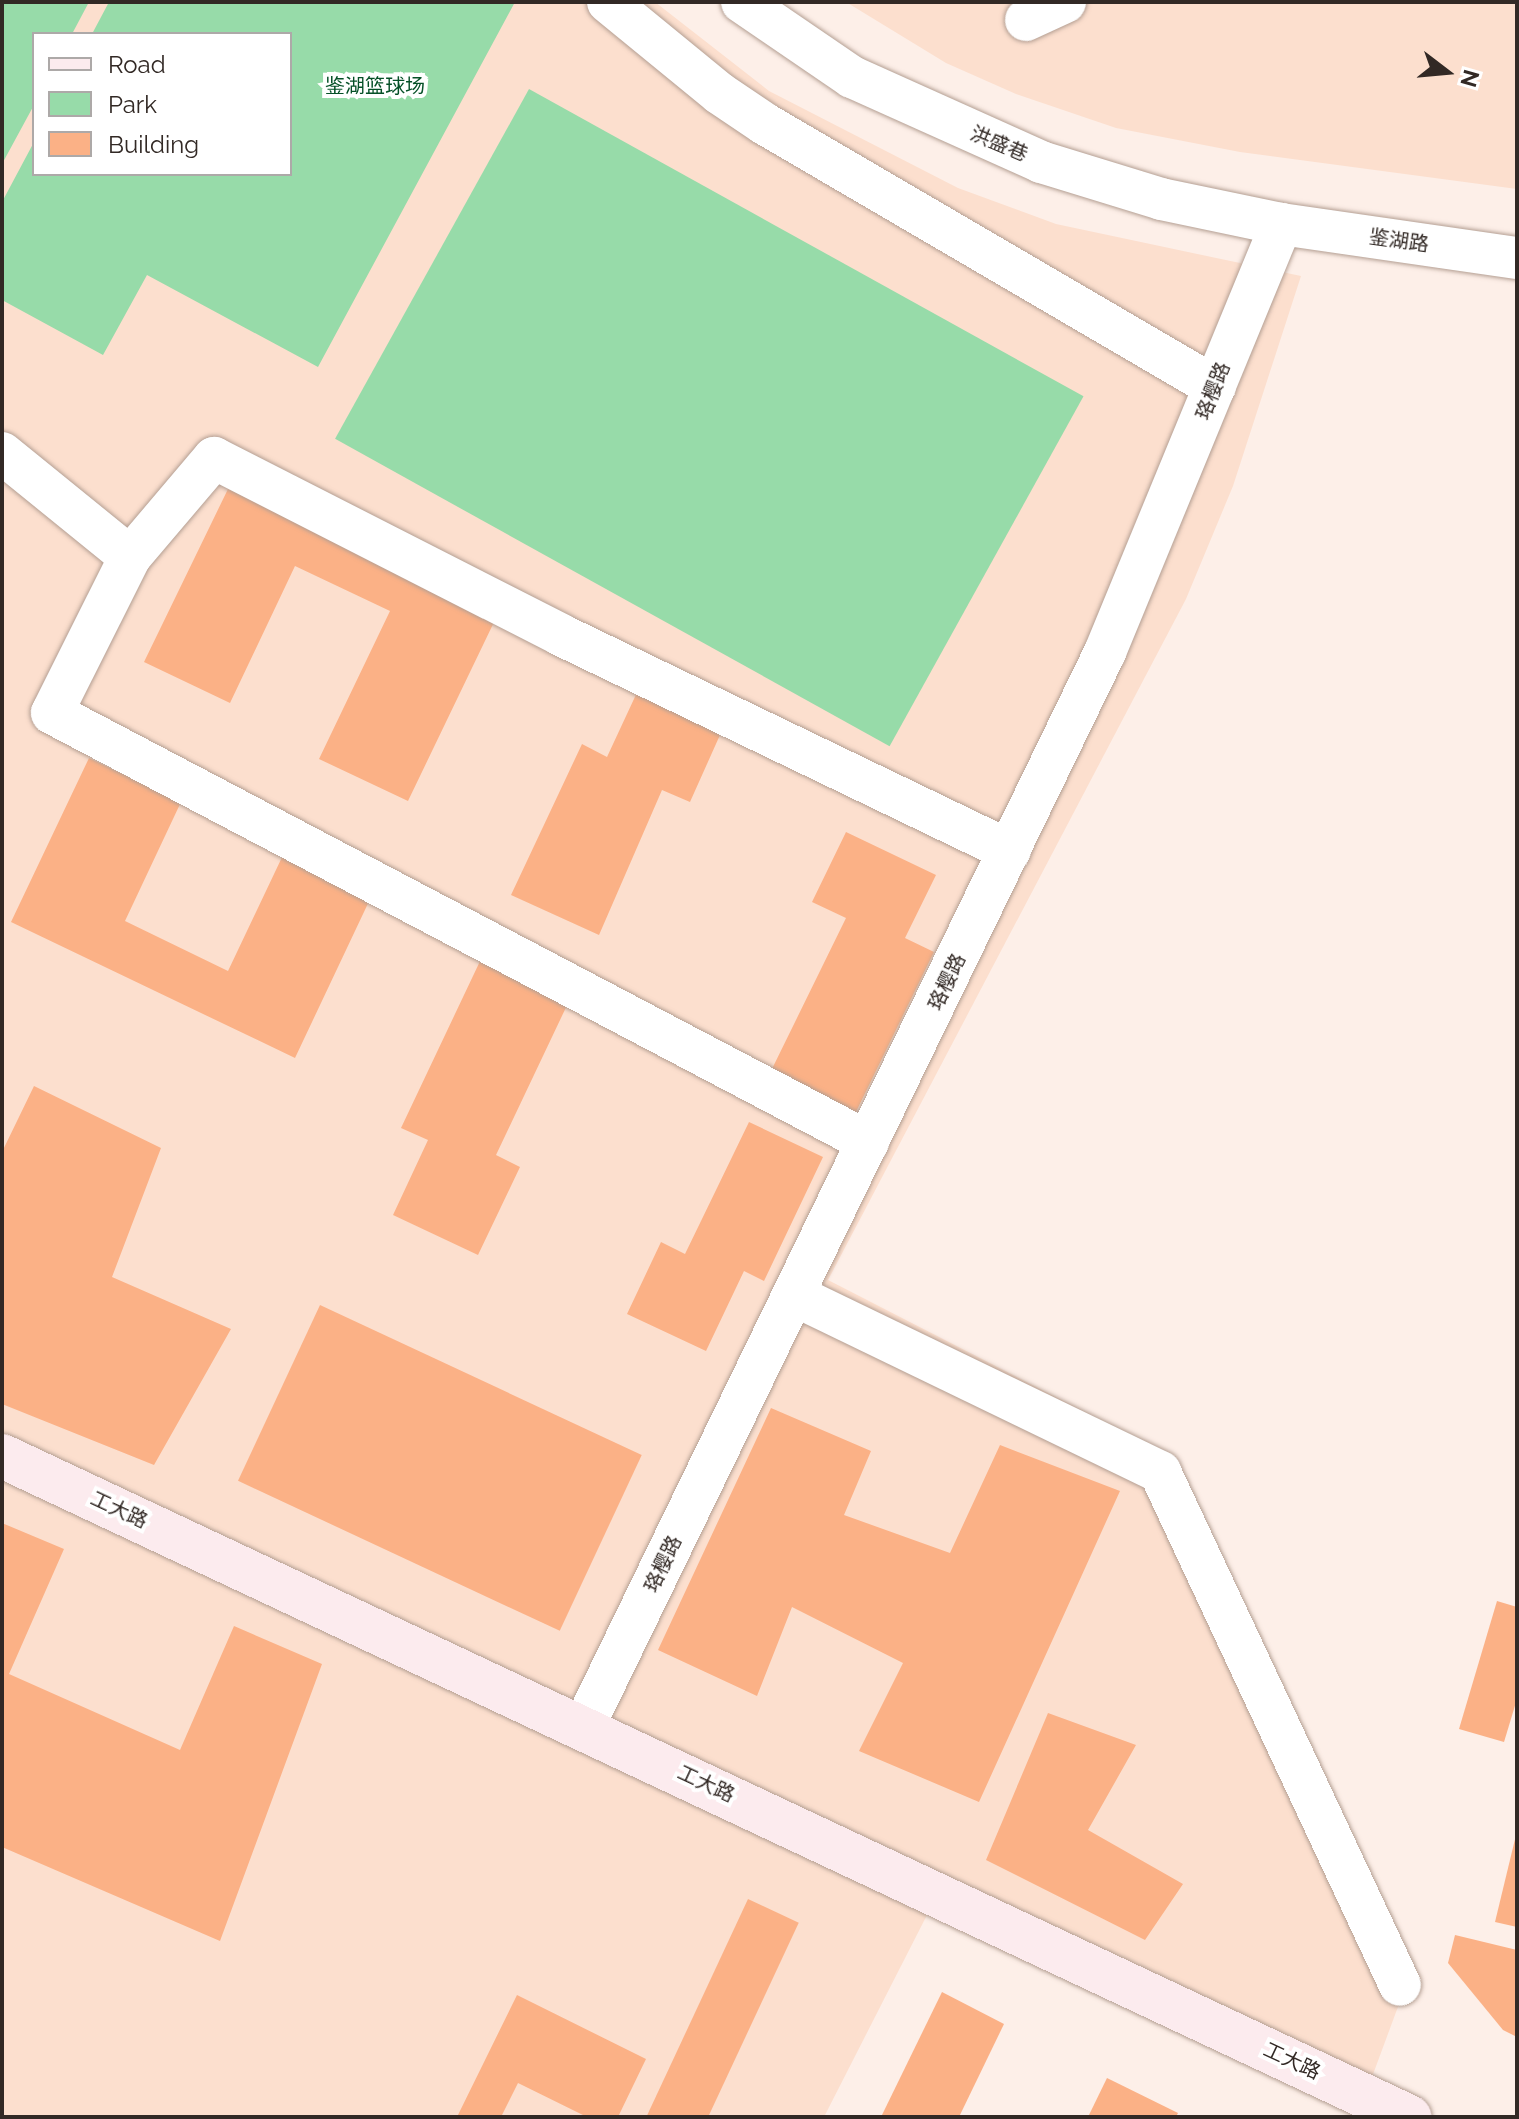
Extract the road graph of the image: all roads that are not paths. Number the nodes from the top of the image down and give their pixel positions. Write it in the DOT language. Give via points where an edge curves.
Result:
graph roads {
  1 [pos="608,2"];
  2 [pos="742,2"];
  3 [pos="1065,2"];
  4 [pos="1026,20"];
  5 [pos="1281,224"];
  6 [pos="1517,258"];
  7 [pos="1215,387"];
  8 [pos="2,453"];
  9 [pos="130,557"];
  10 [pos="1010,851"];
  11 [pos="868,1142"];
  12 [pos="794,1295"];
  13 [pos="2,1456"];
  14 [pos="584,1726"];
  15 [pos="1400,1985"];
  16 [pos="1409,2117"];
  1 -- 7 [label="street" via="765,124"];
  2 -- 5 [label="street, 洪盛巷" via="866,85 1041,162 1161,199"];
  3 -- 4 [label="street"];
  5 -- 6 [label="street, 鉴湖路"];
  5 -- 7 [label="street, 珞樱路"];
  7 -- 10 [label="street, 珞樱路" via="1105,652"];
  8 -- 9 [label="street"];
  9 -- 10 [label="street" via="214,458 561,635"];
  9 -- 11 [label="street" via="52,713"];
  10 -- 11 [label="street, 珞樱路"];
  11 -- 12 [label="street, 珞樱路"];
  12 -- 14 [label="street, 珞樱路"];
  12 -- 15 [label="street" via="1160,1472"];
  13 -- 14 [label="street, 工大路"];
  14 -- 16 [label="street, 工大路"];
}
